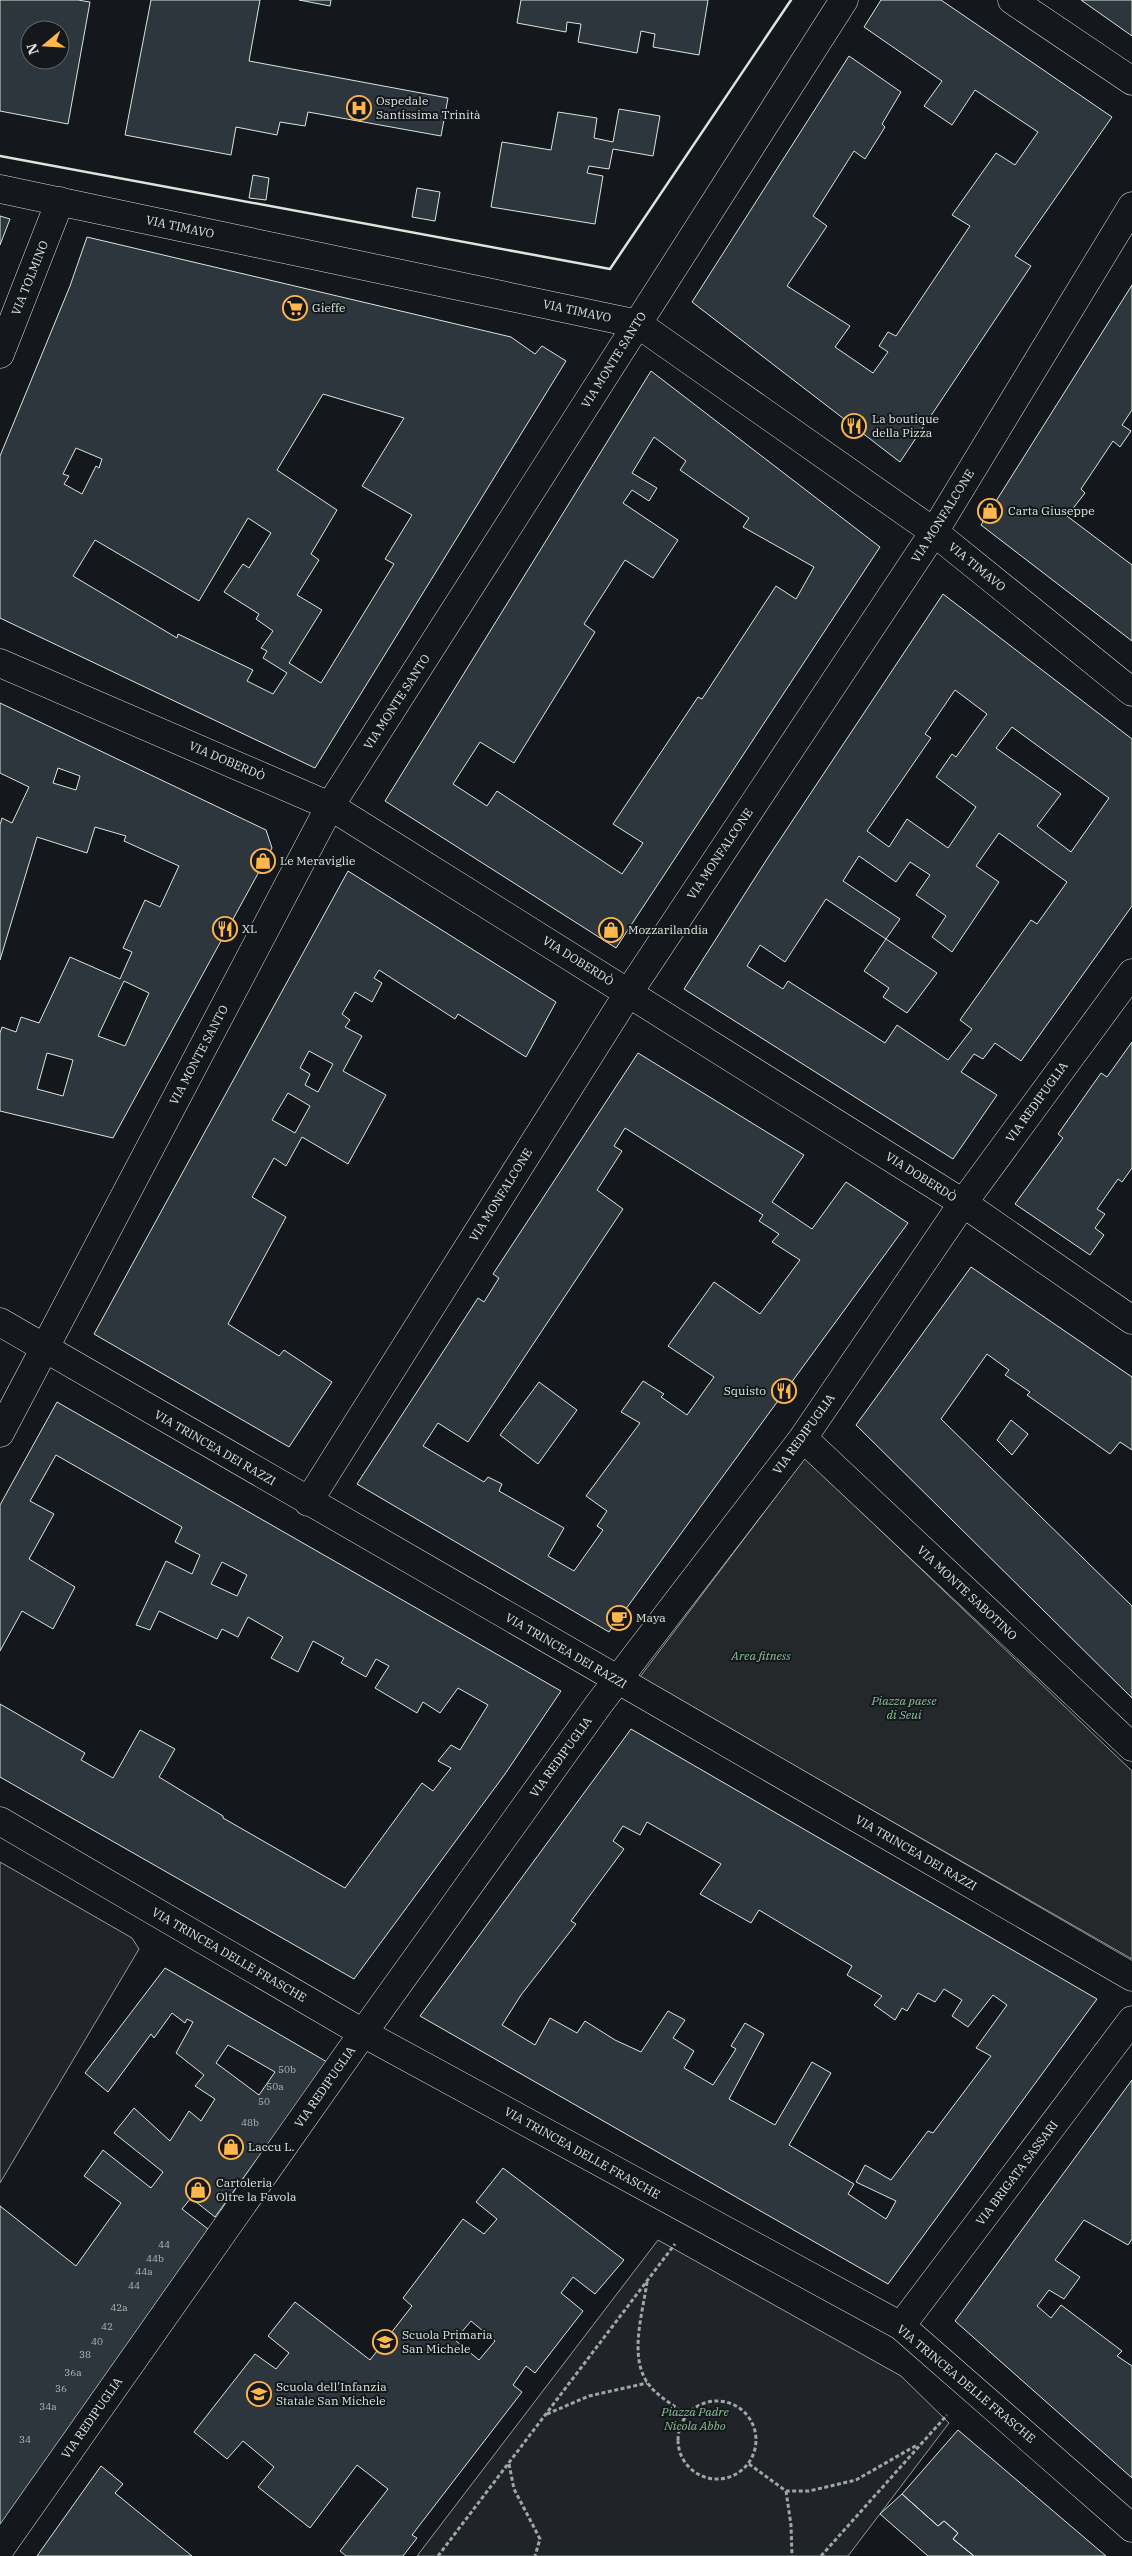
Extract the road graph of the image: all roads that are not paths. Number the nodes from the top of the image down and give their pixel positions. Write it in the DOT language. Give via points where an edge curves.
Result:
graph roads {
  1 [pos="844,0"];
  2 [pos="1012,0"];
  3 [pos="1132,81"];
  4 [pos="0,190"];
  5 [pos="60,201"];
  6 [pos="1132,206"];
  7 [pos="638,324"];
  8 [pos="0,354"];
  9 [pos="934,532"];
  10 [pos="0,663"];
  11 [pos="1132,692"];
  12 [pos="330,806"];
  13 [pos="1132,973"];
  14 [pos="628,992"];
  15 [pos="963,1203"];
  16 [pos="1130,1314"];
  17 [pos="0,1322"];
  18 [pos="45,1349"];
  19 [pos="0,1433"];
  20 [pos="803,1438"];
  21 [pos="308,1502"];
  22 [pos="617,1680"];
  23 [pos="1132,1748"];
  24 [pos="0,1822"];
  25 [pos="1132,1977"];
  26 [pos="1132,2020"];
  27 [pos="363,2033"];
  28 [pos="902,2326"];
  29 [pos="1132,2528"];
  30 [pos="0,2549"];
  1 -- 7 [label="street, VIA MONTE SANTO"];
  2 -- 3 [label="street"];
  4 -- 5 [label="street, VIA TIMAVO"];
  5 -- 7 [label="street, VIA TIMAVO"];
  5 -- 8 [label="street, VIA TOLMINO"];
  6 -- 9 [label="street, VIA MONFALCONE"];
  7 -- 9 [label="street, VIA TIMAVO"];
  7 -- 12 [label="street, VIA MONTE SANTO"];
  9 -- 11 [label="street, VIA TIMAVO"];
  9 -- 14 [label="street, VIA MONFALCONE"];
  10 -- 12 [label="street, VIA DOBERDÒ"];
  12 -- 14 [label="street, VIA DOBERDÒ"];
  12 -- 18 [label="street, VIA MONTE SANTO"];
  13 -- 15 [label="street, VIA REDIPUGLIA"];
  14 -- 15 [label="street, VIA DOBERDÒ"];
  14 -- 21 [label="street, VIA MONFALCONE"];
  15 -- 16 [label="street, VIA DOBERDÒ"];
  15 -- 20 [label="street, VIA REDIPUGLIA"];
  17 -- 18 [label="street, VIA TRINCEA DEI RAZZI"];
  18 -- 19 [label="street, VIA MONTE SANTO"];
  18 -- 21 [label="street, VIA TRINCEA DEI RAZZI"];
  20 -- 22 [label="street, VIA REDIPUGLIA"];
  20 -- 23 [label="street, VIA MONTE SABOTINO"];
  21 -- 22 [label="street, VIA TRINCEA DEI RAZZI"];
  22 -- 25 [label="street, VIA TRINCEA DEI RAZZI"];
  22 -- 27 [label="street, VIA REDIPUGLIA"];
  24 -- 27 [label="street, VIA TRINCEA DELLE FRASCHE"];
  26 -- 28 [label="street, VIA BRIGATA SASSARI"];
  27 -- 28 [label="street, VIA TRINCEA DELLE FRASCHE"];
  27 -- 30 [label="street, VIA REDIPUGLIA"];
  28 -- 29 [label="street, VIA TRINCEA DELLE FRASCHE"];
}
